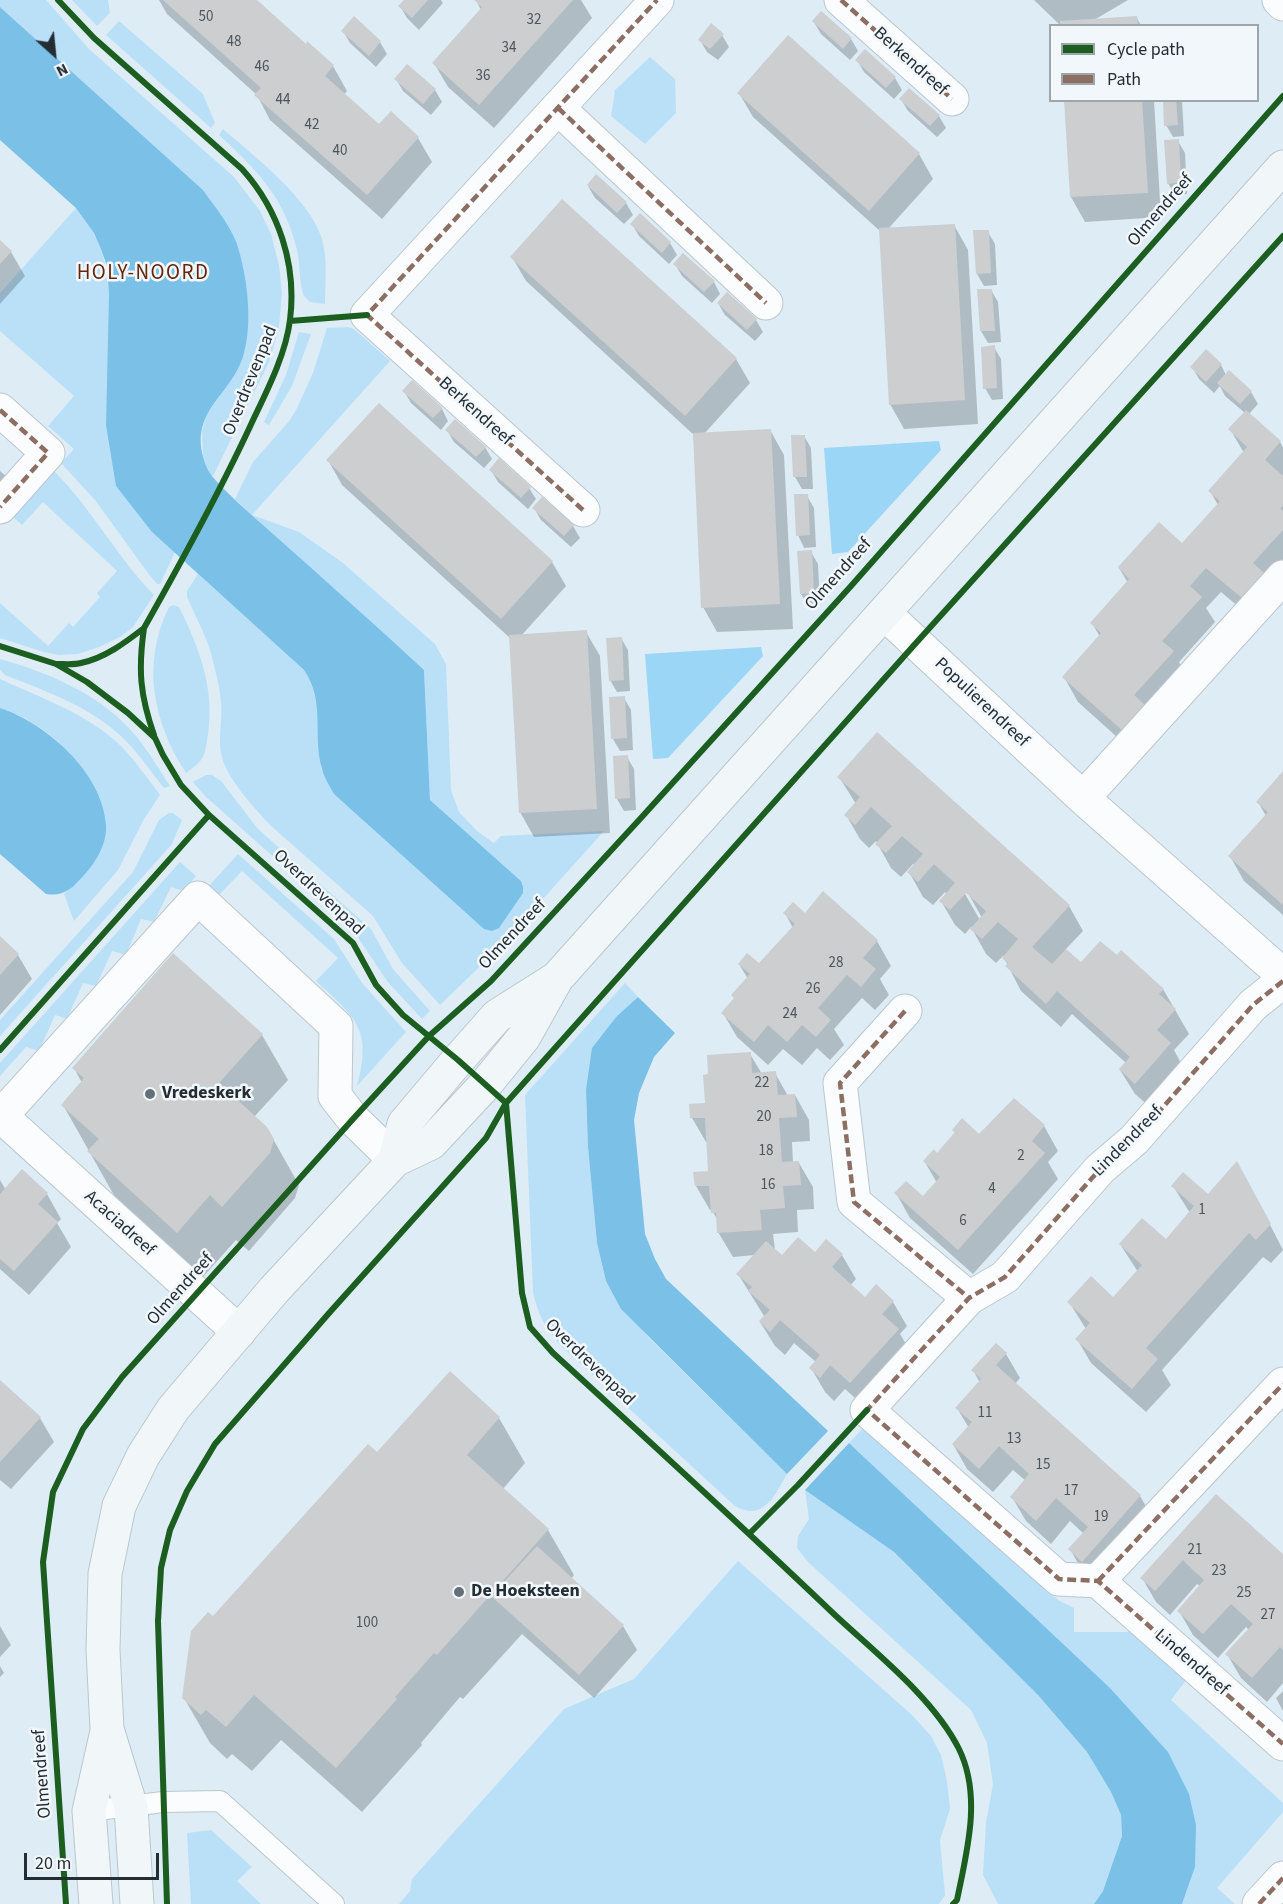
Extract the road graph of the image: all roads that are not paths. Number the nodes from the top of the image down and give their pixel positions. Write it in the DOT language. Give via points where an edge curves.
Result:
graph roads {
  1 [pos="657,0"];
  2 [pos="841,0"];
  3 [pos="1279,0"];
  4 [pos="1283,4"];
  5 [pos="952,99"];
  6 [pos="558,108"];
  7 [pos="1283,167"];
  8 [pos="766,303"];
  9 [pos="0,410"];
  10 [pos="0,507"];
  11 [pos="583,510"];
  12 [pos="1283,577"];
  13 [pos="884,613"];
  14 [pos="1083,798"];
  15 [pos="1283,975"];
  16 [pos="1283,981"];
  17 [pos="905,1011"];
  18 [pos="0,1115"];
  19 [pos="395,1160"];
  20 [pos="969,1298"];
  21 [pos="239,1332"];
  22 [pos="1283,1384"];
  23 [pos="1098,1581"];
  24 [pos="107,1729"];
  25 [pos="1283,1744"];
  26 [pos="131,1807"];
  27 [pos="89,1811"];
  28 [pos="1283,1878"];
  29 [pos="96,1904"];
  30 [pos="137,1904"];
  31 [pos="334,1904"];
  32 [pos="1259,1904"];
  1 -- 6 [label="street, Berkendreef"];
  2 -- 5 [label="street, Berkendreef"];
  3 -- 4 [label="street"];
  6 -- 8 [label="street"];
  6 -- 11 [label="street, Berkendreef" via="367,315"];
  7 -- 13 [label="street"];
  9 -- 10 [label="street" via="48,453"];
  12 -- 14 [label="street"];
  13 -- 14 [label="street, Populierendreef"];
  13 -- 19 [label="street" via="557,978 497,1016 458,1059 404,1124"];
  14 -- 15 [label="street, Populierendreef"];
  16 -- 20 [label="street, Lindendreef" via="1253,1005 1134,1140 1100,1169 1005,1277"];
  17 -- 20 [label="street" via="840,1083 854,1202"];
  18 -- 19 [label="street" via="198,898 336,1026 335,1096"];
  18 -- 21 [label="street, Acaciadreef"];
  19 -- 21 [label="street"];
  20 -- 23 [label="street, Lindendreef" via="867,1410 1059,1579"];
  21 -- 24 [label="street" via="173,1409 143,1456 119,1506 105,1574"];
  22 -- 23 [label="street"];
  23 -- 25 [label="street, Lindendreef"];
  24 -- 26 [label="street"];
  24 -- 27 [label="street"];
  26 -- 27 [label="lane"];
  26 -- 30 [label="street"];
  26 -- 31 [label="lane" via="220,1801"];
  27 -- 29 [label="street"];
  28 -- 32 [label="street"];
}
